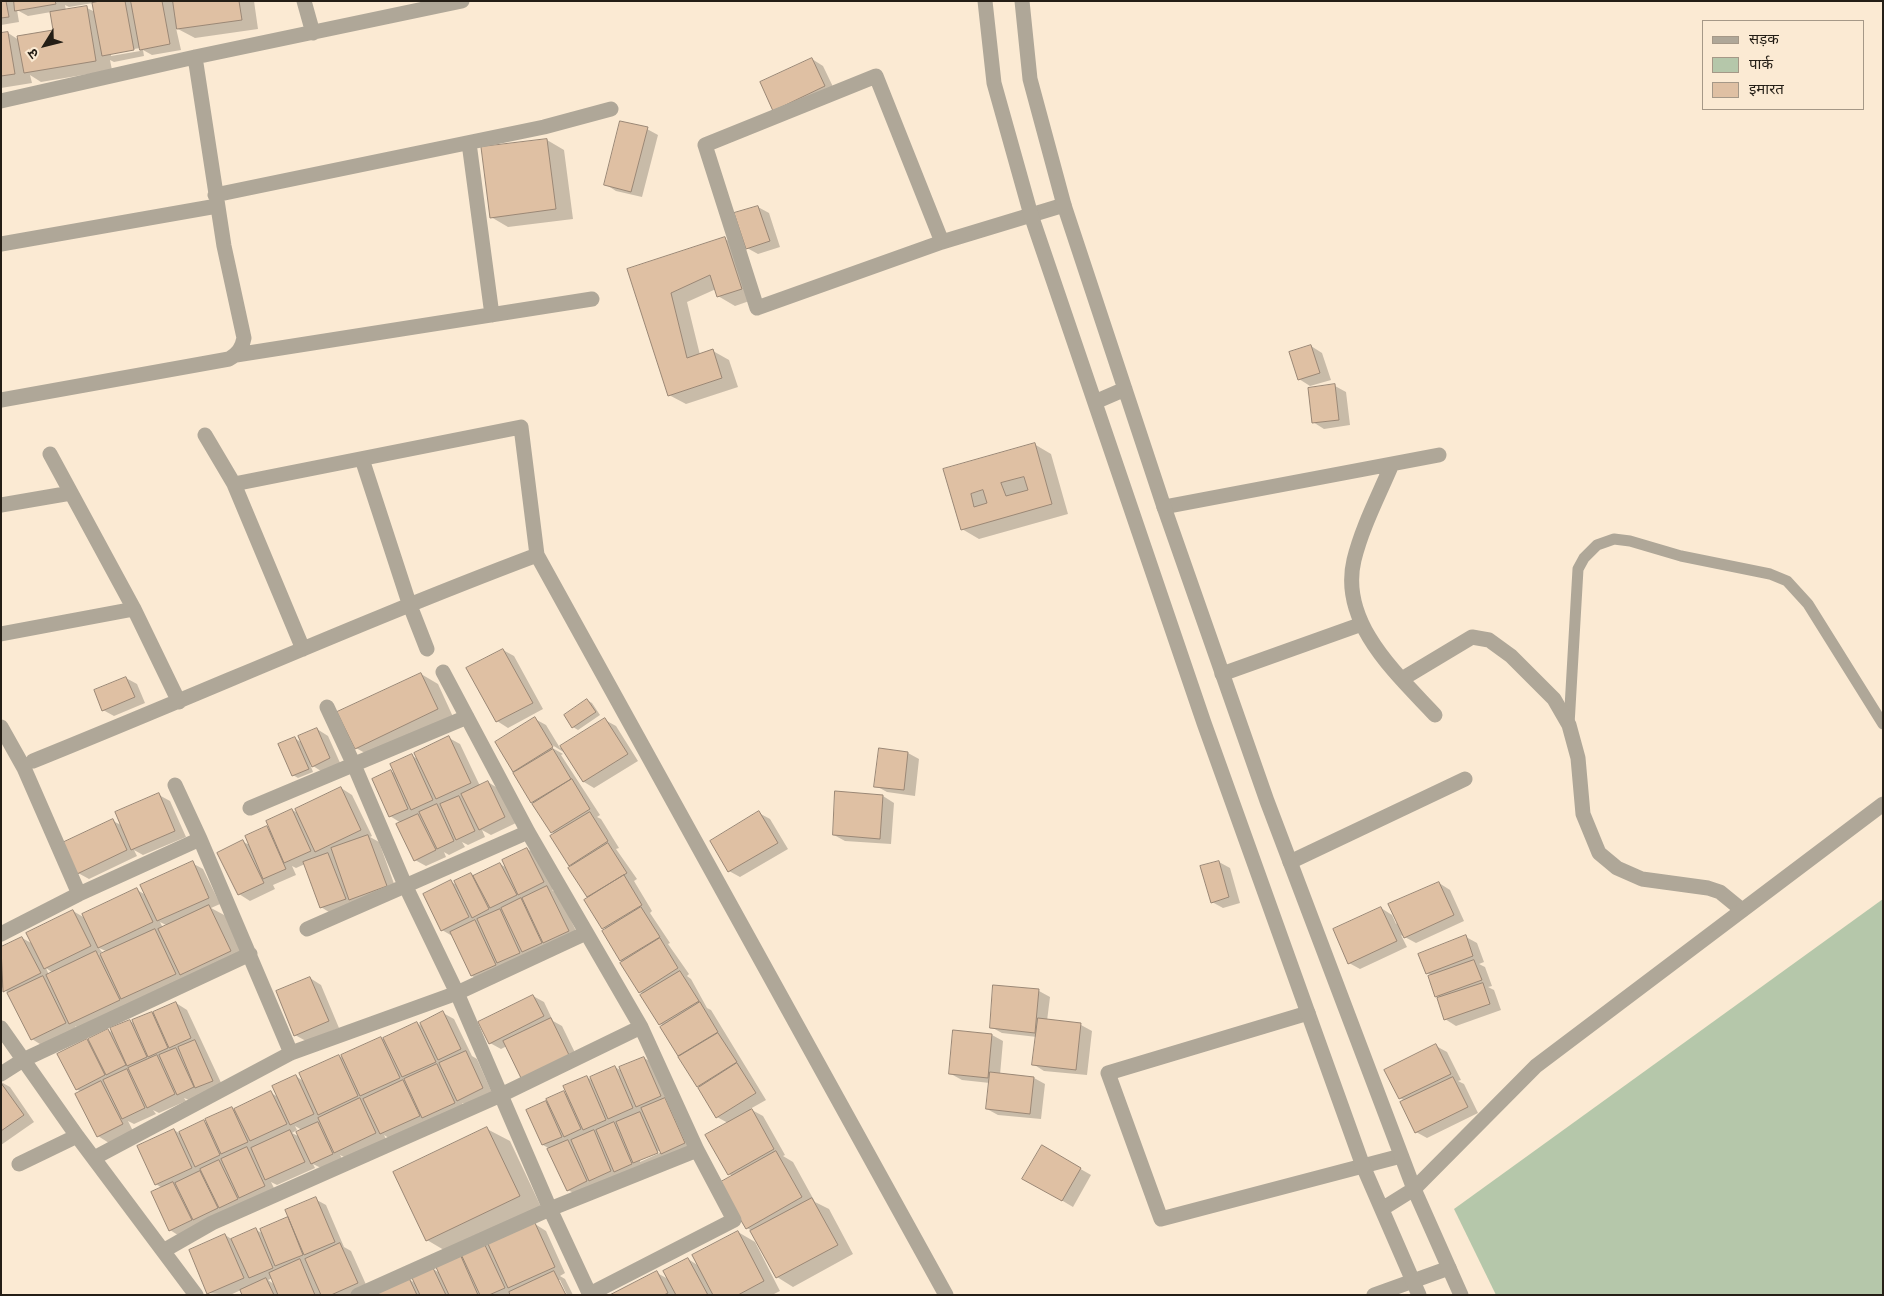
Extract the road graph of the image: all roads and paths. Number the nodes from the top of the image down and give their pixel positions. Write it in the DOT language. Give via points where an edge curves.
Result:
graph roads {
  1 [pos="304,1"];
  2 [pos="462,1"];
  3 [pos="985,1"];
  4 [pos="1022,1"];
  5 [pos="313,33"];
  6 [pos="194,56"];
  7 [pos="1,101"];
  8 [pos="611,109"];
  9 [pos="469,143"];
  10 [pos="216,200"];
  11 [pos="1064,205"];
  12 [pos="1031,215"];
  13 [pos="942,242"];
  14 [pos="1,244"];
  15 [pos="592,299"];
  16 [pos="492,314"];
  17 [pos="236,355"];
  18 [pos="1124,389"];
  19 [pos="1,400"];
  20 [pos="1095,402"];
  21 [pos="205,435"];
  22 [pos="50,454"];
  23 [pos="1439,456"];
  24 [pos="362,459"];
  25 [pos="1392,464"];
  26 [pos="234,484"];
  27 [pos="71,493"];
  28 [pos="1,505"];
  29 [pos="1164,507"];
  30 [pos="537,554"];
  31 [pos="409,603"];
  32 [pos="134,609"];
  33 [pos="1362,624"];
  34 [pos="1,634"];
  35 [pos="303,649"];
  36 [pos="428,649"];
  37 [pos="443,672"];
  38 [pos="1222,674"];
  39 [pos="1402,678"];
  40 [pos="179,702"];
  41 [pos="327,707"];
  42 [pos="1435,715"];
  43 [pos="467,717"];
  44 [pos="1883,724"];
  45 [pos="1569,725"];
  46 [pos="1,726"];
  47 [pos="33,761"];
  48 [pos="354,765"];
  49 [pos="1465,779"];
  50 [pos="174,784"];
  51 [pos="1883,804"];
  52 [pos="250,808"];
  53 [pos="528,832"];
  54 [pos="200,839"];
  55 [pos="1290,862"];
  56 [pos="405,885"];
  57 [pos="79,894"];
  58 [pos="1742,910"];
  59 [pos="307,928"];
  60 [pos="586,933"];
  61 [pos="1,934"];
  62 [pos="250,954"];
  63 [pos="457,993"];
  64 [pos="1308,1013"];
  65 [pos="641,1027"];
  66 [pos="1,1028"];
  67 [pos="291,1053"];
  68 [pos="23,1060"];
  69 [pos="1,1074"];
  70 [pos="501,1094"];
  71 [pos="77,1136"];
  72 [pos="697,1150"];
  73 [pos="1402,1156"];
  74 [pos="94,1158"];
  75 [pos="18,1164"];
  76 [pos="1363,1166"];
  77 [pos="1414,1189"];
  78 [pos="1382,1208"];
  79 [pos="550,1209"];
  80 [pos="163,1251"];
  81 [pos="1449,1268"];
  82 [pos="1416,1288"];
  83 [pos="590,1294"];
  84 [pos="196,1295"];
  85 [pos="358,1295"];
  86 [pos="946,1295"];
  87 [pos="1374,1295"];
  88 [pos="1461,1295"];
  1 -- 5 [label="street"];
  2 -- 5 [label="street"];
  3 -- 12 [label="street" via="994,83"];
  4 -- 11 [label="street" via="1030,78"];
  5 -- 6 [label="street"];
  6 -- 7 [label="street"];
  6 -- 10 [label="street"];
  8 -- 9 [label="street"];
  9 -- 10 [label="street"];
  9 -- 16 [label="street"];
  10 -- 14 [label="street"];
  10 -- 17 [label="street" via="244,338"];
  11 -- 12 [label="street"];
  11 -- 18 [label="street"];
  12 -- 13 [label="street"];
  12 -- 20 [label="street"];
  13 -- 13 [label="street" via="757,308 704,145 876,76"];
  15 -- 16 [label="street"];
  16 -- 17 [label="street"];
  17 -- 19 [label="street" via="229,359"];
  18 -- 20 [label="street"];
  18 -- 29 [label="street"];
  20 -- 64 [label="street" via="1204,723"];
  21 -- 26 [label="street"];
  22 -- 27 [label="street"];
  23 -- 25 [label="street"];
  24 -- 26 [label="street"];
  24 -- 30 [label="street" via="521,427"];
  24 -- 31 [label="street"];
  25 -- 29 [label="street"];
  25 -- 33 [label="street" via="1354,562 1353,589"];
  26 -- 35 [label="street"];
  27 -- 28 [label="street"];
  27 -- 32 [label="street"];
  29 -- 38 [label="street"];
  30 -- 31 [label="street"];
  30 -- 86 [label="street"];
  31 -- 35 [label="street"];
  31 -- 36 [label="street"];
  32 -- 34 [label="street"];
  32 -- 40 [label="street"];
  33 -- 38 [label="street"];
  33 -- 39 [label="street" via="1378,652"];
  35 -- 40 [label="street"];
  37 -- 43 [label="street"];
  38 -- 55 [label="street"];
  39 -- 42 [label="street"];
  39 -- 45 [label="street" via="1472,637 1489,640 1512,656 1554,699"];
  40 -- 47 [label="street"];
  41 -- 48 [label="street"];
  43 -- 48 [label="street"];
  43 -- 53 [label="street"];
  44 -- 45 [label="lane" via="1808,604 1787,581 1770,574 1614,539 1597,544 1578,569"];
  45 -- 58 [label="street" via="1578,758 1583,814 1600,853 1617,868 1642,879 1720,892"];
  46 -- 57 [label="street" via="24,768"];
  48 -- 52 [label="street"];
  48 -- 56 [label="street"];
  49 -- 55 [label="street"];
  50 -- 54 [label="street"];
  51 -- 58 [label="street"];
  53 -- 56 [label="street"];
  53 -- 60 [label="street"];
  54 -- 57 [label="street"];
  54 -- 62 [label="street"];
  55 -- 73 [label="street"];
  56 -- 59 [label="street"];
  56 -- 63 [label="street"];
  57 -- 61 [label="street"];
  58 -- 77 [label="street" via="1536,1066"];
  60 -- 63 [label="street"];
  60 -- 65 [label="street"];
  62 -- 67 [label="street"];
  62 -- 68 [label="street"];
  63 -- 67 [label="street"];
  63 -- 70 [label="street"];
  64 -- 76 [label="street"];
  64 -- 76 [label="street" via="1108,1073 1161,1219"];
  65 -- 70 [label="street"];
  65 -- 72 [label="street"];
  66 -- 68 [label="street"];
  67 -- 74 [label="street"];
  68 -- 69 [label="street"];
  68 -- 71 [label="street"];
  70 -- 79 [label="street"];
  70 -- 80 [label="street" via="212,1223"];
  71 -- 74 [label="street"];
  71 -- 75 [label="street"];
  72 -- 79 [label="street"];
  72 -- 83 [label="street" via="734,1220"];
  73 -- 76 [label="street"];
  73 -- 77 [label="street"];
  74 -- 80 [label="street"];
  76 -- 78 [label="street"];
  77 -- 78 [label="street"];
  77 -- 81 [label="street"];
  78 -- 82 [label="street"];
  79 -- 83 [label="street"];
  79 -- 85 [label="street"];
  80 -- 84 [label="street"];
  81 -- 82 [label="street"];
  81 -- 88 [label="street"];
  82 -- 87 [label="street"];
}
